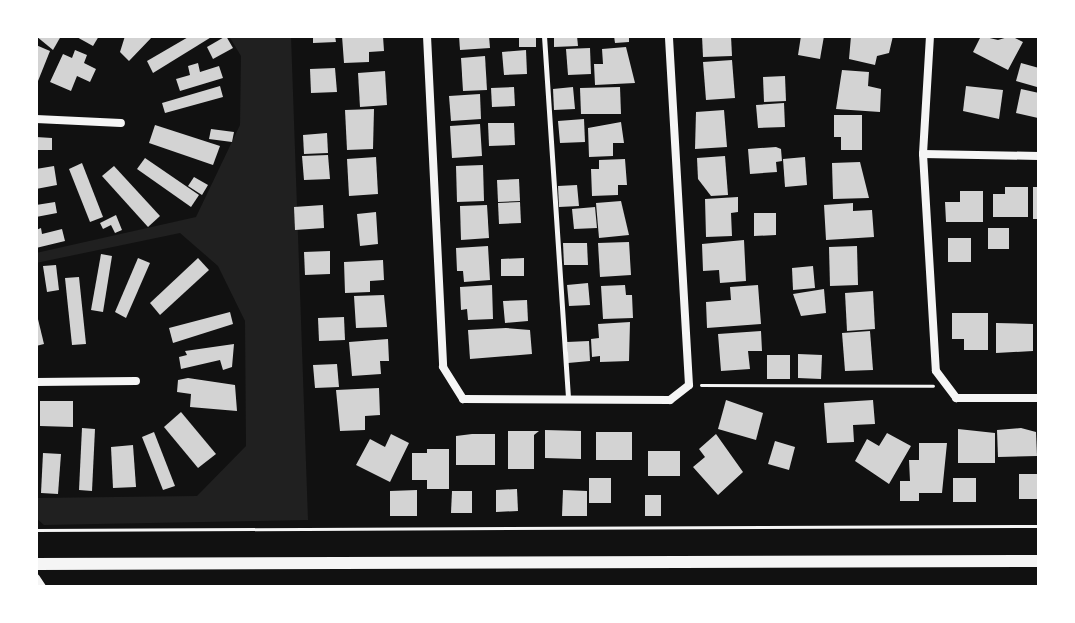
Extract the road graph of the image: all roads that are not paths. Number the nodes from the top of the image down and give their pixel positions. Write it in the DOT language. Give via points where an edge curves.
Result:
graph roads {
  1 [pos="427,36"];
  2 [pos="544,36"];
  3 [pos="669,36"];
  4 [pos="930,36"];
  5 [pos="36,119"];
  6 [pos="121,123"];
  7 [pos="923,154"];
  8 [pos="1039,156"];
  9 [pos="136,381"];
  10 [pos="36,382"];
  11 [pos="1039,398"];
  12 [pos="568,399"];
  13 [pos="1039,561"];
  14 [pos="36,564"];
  15 [pos="36,578"];
  16 [pos="42,587"];
  1 -- 12 [label="street" via="443,367 463,399"];
  2 -- 12 [label="lane"];
  3 -- 12 [label="street" via="689,385 670,400"];
  4 -- 7 [label="street"];
  5 -- 6 [label="street"];
  7 -- 8 [label="street"];
  7 -- 11 [label="street" via="936,371 956,398"];
  9 -- 10 [label="street"];
  13 -- 14 [label="main road"];
  15 -- 16 [label="street"];
}
